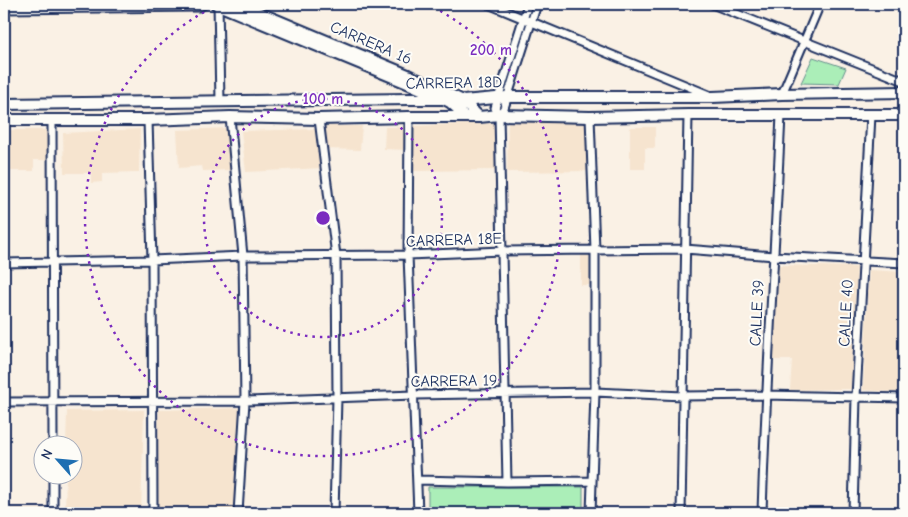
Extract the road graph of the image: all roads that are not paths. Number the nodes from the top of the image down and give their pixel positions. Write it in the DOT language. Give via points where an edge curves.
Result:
graph roads {
  1 [pos="205,4"];
  2 [pos="217,4"];
  3 [pos="238,4"];
  4 [pos="488,4"];
  5 [pos="528,4"];
  6 [pos="537,4"];
  7 [pos="712,4"];
  8 [pos="820,4"];
  9 [pos="4,9"];
  10 [pos="523,18"];
  11 [pos="531,22"];
  12 [pos="804,42"];
  13 [pos="904,81"];
  14 [pos="904,92"];
  15 [pos="782,94"];
  16 [pos="713,97"];
  17 [pos="503,98"];
  18 [pos="444,99"];
  19 [pos="220,101"];
  20 [pos="464,101"];
  21 [pos="4,104"];
  22 [pos="498,115"];
  23 [pos="688,115"];
  24 [pos="781,115"];
  25 [pos="871,115"];
  26 [pos="904,115"];
  27 [pos="409,116"];
  28 [pos="463,116"];
  29 [pos="479,116"];
  30 [pos="590,117"];
  31 [pos="230,118"];
  32 [pos="319,119"];
  33 [pos="4,120"];
  34 [pos="52,120"];
  35 [pos="148,120"];
  36 [pos="685,249"];
  37 [pos="595,250"];
  38 [pos="502,251"];
  39 [pos="408,255"];
  40 [pos="243,256"];
  41 [pos="336,256"];
  42 [pos="774,256"];
  43 [pos="152,260"];
  44 [pos="862,261"];
  45 [pos="53,262"];
  46 [pos="4,263"];
  47 [pos="904,263"];
  48 [pos="595,392"];
  49 [pos="505,394"];
  50 [pos="414,395"];
  51 [pos="766,395"];
  52 [pos="683,396"];
  53 [pos="337,398"];
  54 [pos="856,398"];
  55 [pos="904,398"];
  56 [pos="245,401"];
  57 [pos="4,402"];
  58 [pos="54,402"];
  59 [pos="153,402"];
  60 [pos="53,434"];
  61 [pos="417,480"];
  62 [pos="507,482"];
  63 [pos="591,482"];
  64 [pos="53,484"];
  65 [pos="53,513"];
  66 [pos="153,513"];
  67 [pos="238,513"];
  68 [pos="334,513"];
  69 [pos="418,513"];
  70 [pos="591,513"];
  71 [pos="680,513"];
  72 [pos="762,513"];
  73 [pos="853,513"];
  1 -- 9 [label="street" via="199,8"];
  2 -- 18 [label="main road, CARRERA 16"];
  2 -- 19 [label="street"];
  3 -- 20 [label="main road, CARRERA 16"];
  4 -- 10 [label="street"];
  5 -- 10 [label="street"];
  6 -- 11 [label="street"];
  7 -- 12 [label="street"];
  8 -- 12 [label="street"];
  10 -- 11 [label="street"];
  10 -- 17 [label="street"];
  11 -- 16 [label="street"];
  11 -- 17 [label="street"];
  12 -- 13 [label="street"];
  12 -- 15 [label="street"];
  14 -- 15 [label="main road, CARRERA 18D"];
  15 -- 16 [label="main road, CARRERA 18D"];
  16 -- 17 [label="main road, CARRERA 18D"];
  17 -- 20 [label="main road, CARRERA 18D"];
  17 -- 22 [label="street" via="504,108"];
  18 -- 19 [label="main road, CARRERA 18D"];
  18 -- 20 [label="main road, CARRERA 18D"];
  18 -- 28 [label="main road"];
  19 -- 21 [label="main road, CARRERA 18D"];
  20 -- 29 [label="main road"];
  22 -- 29 [label="main road, CARRERA 18D"];
  22 -- 30 [label="main road, CARRERA 18D"];
  22 -- 38 [label="street"];
  23 -- 24 [label="main road, CARRERA 18D"];
  23 -- 30 [label="main road, CARRERA 18D"];
  23 -- 36 [label="street"];
  24 -- 25 [label="main road, CARRERA 18D"];
  24 -- 42 [label="street, CALLE 39"];
  25 -- 26 [label="main road, CARRERA 18D"];
  25 -- 44 [label="street, CALLE 40"];
  27 -- 28 [label="main road, CARRERA 18D"];
  27 -- 32 [label="main road, CARRERA 18D"];
  27 -- 39 [label="street"];
  28 -- 29 [label="main road, CARRERA 18D"];
  30 -- 37 [label="street"];
  31 -- 32 [label="main road, CARRERA 18D"];
  31 -- 35 [label="main road, CARRERA 18D"];
  31 -- 40 [label="street"];
  32 -- 41 [label="street"];
  33 -- 34 [label="main road, CARRERA 18D"];
  34 -- 35 [label="main road, CARRERA 18D"];
  34 -- 45 [label="street"];
  35 -- 43 [label="street"];
  36 -- 37 [label="street, CARRERA 18E"];
  36 -- 42 [label="street, CARRERA 18E"];
  36 -- 52 [label="street"];
  37 -- 38 [label="street, CARRERA 18E"];
  37 -- 48 [label="street"];
  38 -- 39 [label="street, CARRERA 18E"];
  38 -- 49 [label="street"];
  39 -- 41 [label="street, CARRERA 18E"];
  39 -- 50 [label="street"];
  40 -- 41 [label="street, CARRERA 18E"];
  40 -- 43 [label="street, CARRERA 18E"];
  40 -- 56 [label="street"];
  41 -- 53 [label="street"];
  42 -- 44 [label="street, CARRERA 18E"];
  42 -- 51 [label="street, CALLE 39"];
  43 -- 45 [label="street, CARRERA 18E"];
  43 -- 59 [label="street"];
  44 -- 47 [label="street, CARRERA 18E"];
  44 -- 54 [label="street, CALLE 40"];
  45 -- 46 [label="street, CARRERA 18E"];
  45 -- 58 [label="street"];
  48 -- 49 [label="street, CARRERA 19"];
  48 -- 52 [label="street, CARRERA 19"];
  48 -- 63 [label="street"];
  49 -- 50 [label="street, CARRERA 19"];
  49 -- 62 [label="street"];
  50 -- 53 [label="street, CARRERA 19"];
  50 -- 61 [label="street"];
  51 -- 52 [label="street, CARRERA 19"];
  51 -- 54 [label="street, CARRERA 19"];
  51 -- 72 [label="street, CALLE 39"];
  52 -- 71 [label="street"];
  53 -- 56 [label="street, CARRERA 19"];
  53 -- 68 [label="street"];
  54 -- 55 [label="street, CARRERA 19"];
  54 -- 73 [label="street, CALLE 40"];
  56 -- 59 [label="street, CARRERA 19"];
  56 -- 67 [label="street"];
  57 -- 58 [label="street, CARRERA 19"];
  58 -- 59 [label="street, CARRERA 19"];
  58 -- 60 [label="street"];
  59 -- 66 [label="street"];
  61 -- 62 [label="street"];
  61 -- 69 [label="street"];
  62 -- 63 [label="street"];
  63 -- 70 [label="street"];
  64 -- 65 [label="street"];
}
